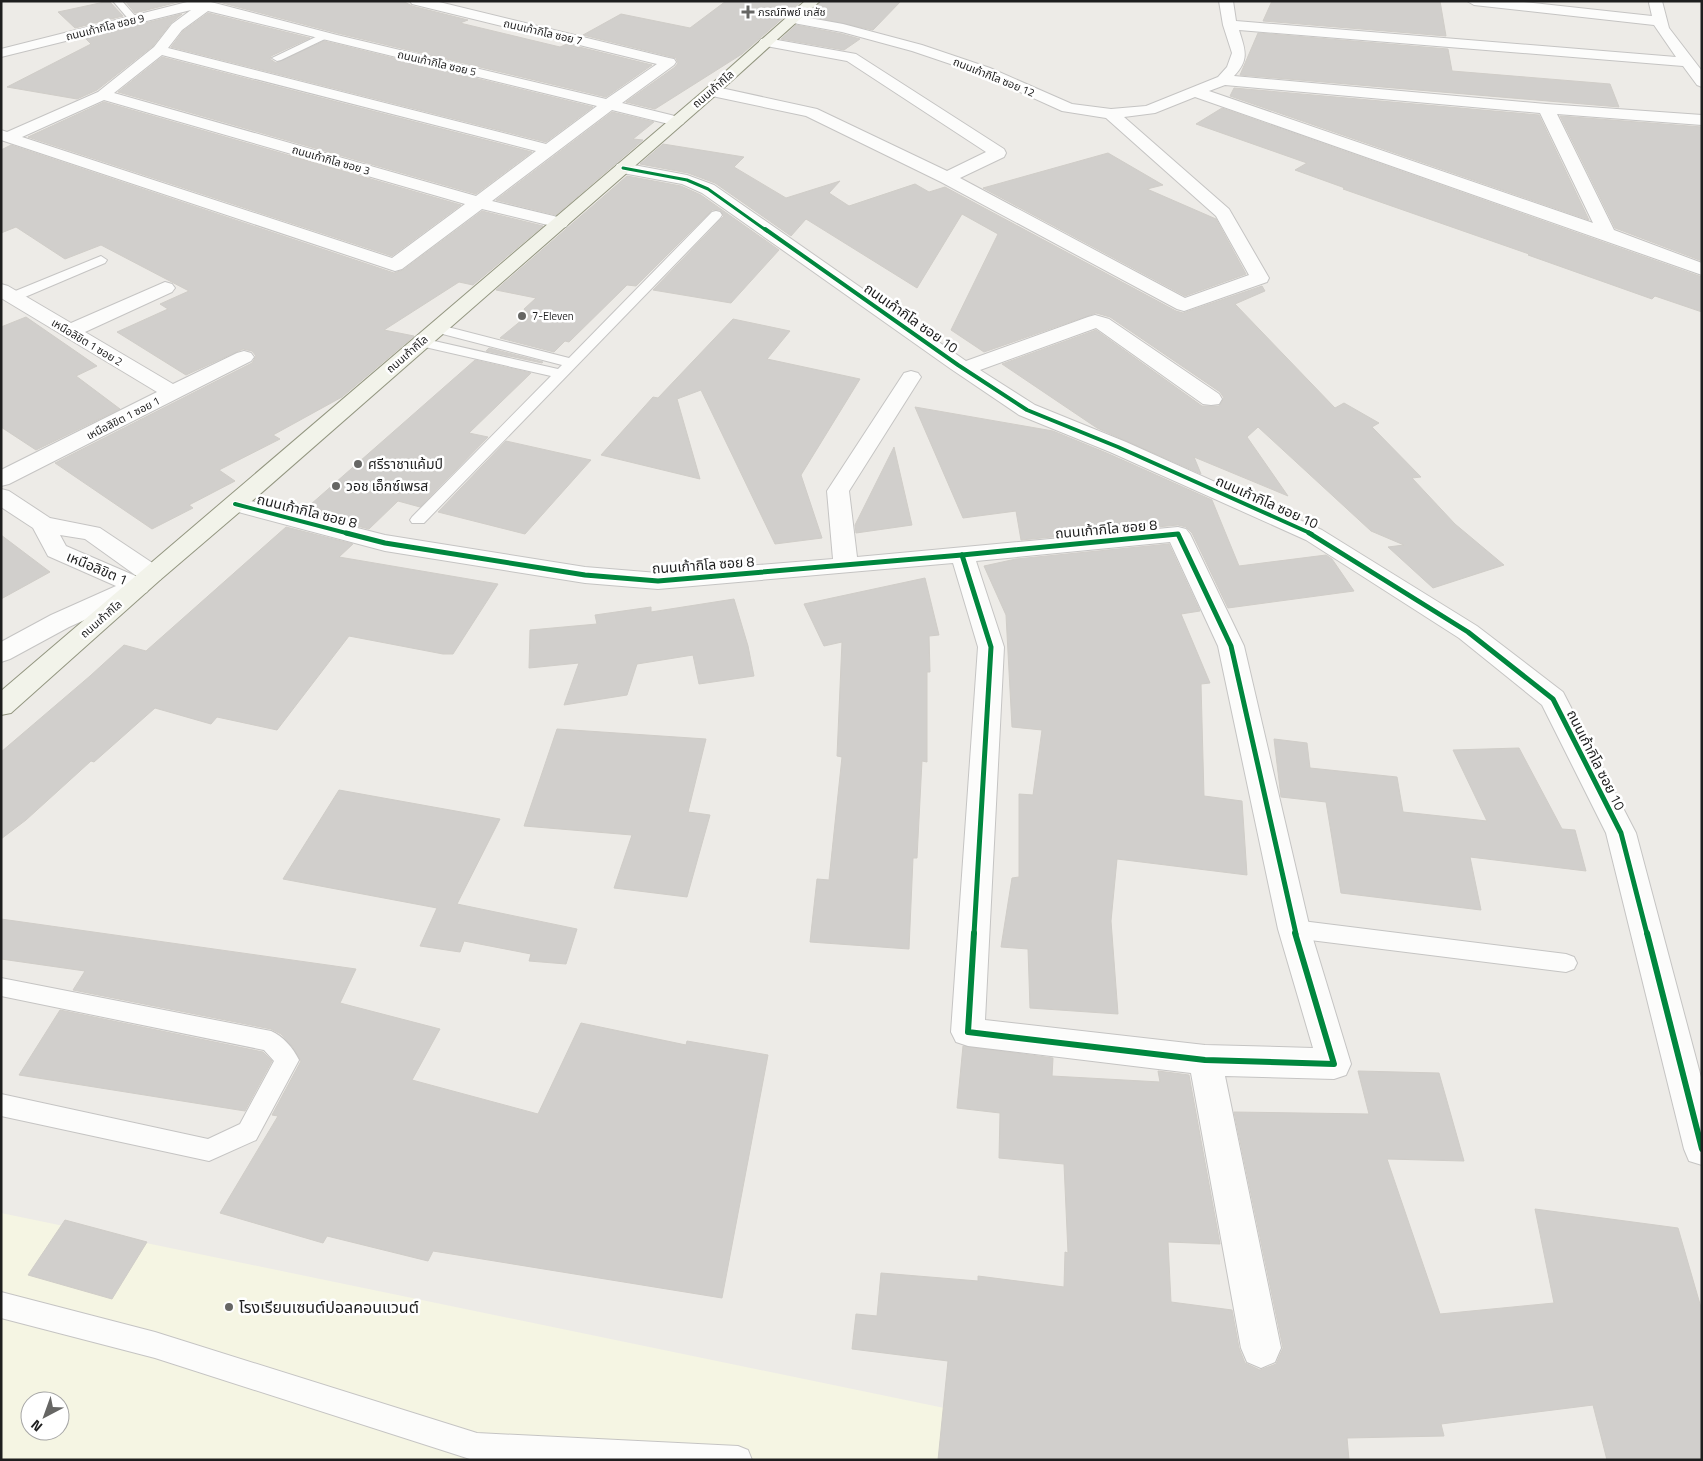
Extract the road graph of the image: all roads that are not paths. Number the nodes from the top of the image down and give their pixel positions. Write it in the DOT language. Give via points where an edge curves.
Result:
graph roads {
  1 [pos="117,1"];
  2 [pos="417,1"];
  3 [pos="812,1"];
  4 [pos="1226,1"];
  5 [pos="1474,1"];
  6 [pos="1656,1"];
  7 [pos="204,4"];
  8 [pos="793,19"];
  9 [pos="134,20"];
  10 [pos="1660,20"];
  11 [pos="1230,25"];
  12 [pos="324,36"];
  13 [pos="766,42"];
  14 [pos="159,50"];
  15 [pos="1,53"];
  16 [pos="276,58"];
  17 [pos="1687,62"];
  18 [pos="1223,80"];
  19 [pos="1702,82"];
  20 [pos="712,91"];
  21 [pos="1194,91"];
  22 [pos="103,94"];
  23 [pos="608,104"];
  24 [pos="1546,109"];
  25 [pos="1111,114"];
  26 [pos="1702,120"];
  27 [pos="677,121"];
  28 [pos="5,136"];
  29 [pos="548,149"];
  30 [pos="623,168"];
  31 [pos="947,178"];
  32 [pos="480,203"];
  33 [pos="716,215"];
  34 [pos="560,223"];
  35 [pos="1607,234"];
  36 [pos="101,260"];
  37 [pos="1702,269"];
  38 [pos="165,288"];
  39 [pos="7,294"];
  40 [pos="436,328"];
  41 [pos="70,331"];
  42 [pos="421,342"];
  43 [pos="244,356"];
  44 [pos="572,363"];
  45 [pos="965,369"];
  46 [pos="561,374"];
  47 [pos="910,377"];
  48 [pos="173,393"];
  49 [pos="1211,399"];
  50 [pos="1,479"];
  51 [pos="1,496"];
  52 [pos="235,504"];
  53 [pos="418,520"];
  54 [pos="962,554"];
  55 [pos="846,566"];
  56 [pos="144,580"];
  57 [pos="1,653"];
  58 [pos="1,706"];
  59 [pos="1294,928"];
  60 [pos="1566,963"];
  61 [pos="1,987"];
  62 [pos="1205,1060"];
  63 [pos="1,1105"];
  64 [pos="1702,1148"];
  65 [pos="1,1305"];
  66 [pos="1261,1348"];
  67 [pos="738,1460"];
  1 -- 9 [label="lane"];
  2 -- 23 [label="street, ถนนเก้ากิโล ซอย 7" via="669,62"];
  3 -- 8 [label="main road, ถนนเก้ากิโล"];
  4 -- 11 [label="street"];
  5 -- 10 [label="street"];
  6 -- 10 [label="street"];
  7 -- 9 [label="street, ถนนเก้ากิโล ซอย 9"];
  7 -- 12 [label="street, ถนนเก้ากิโล ซอย 5"];
  7 -- 14 [label="street" via="177,27"];
  8 -- 13 [label="main road, ถนนเก้ากิโล"];
  8 -- 25 [label="street, ถนนเก้ากิโล ซอย 12" via="843,28 917,48 985,71 1068,108"];
  9 -- 15 [label="street, ถนนเก้ากิโล ซอย 9"];
  10 -- 17 [label="street" via="1662,28"];
  11 -- 17 [label="street"];
  11 -- 18 [label="street" via="1239,53 1234,68"];
  12 -- 16 [label="lane"];
  12 -- 23 [label="street, ถนนเก้ากิโล ซอย 5"];
  13 -- 20 [label="main road, ถนนเก้ากิโล"];
  13 -- 31 [label="street" via="851,57 998,153"];
  14 -- 22 [label="street"];
  14 -- 29 [label="street"];
  17 -- 19 [label="street"];
  18 -- 21 [label="street, ถนนเก้ากิโล ซอย 12"];
  18 -- 24 [label="street"];
  20 -- 27 [label="main road, ถนนเก้ากิโล"];
  20 -- 31 [label="street" via="811,112"];
  21 -- 25 [label="street, ถนนเก้ากิโล ซอย 12" via="1149,110"];
  21 -- 35 [label="street"];
  22 -- 28 [label="street"];
  22 -- 32 [label="street, ถนนเก้ากิโล ซอย 3"];
  23 -- 27 [label="street, ถนนเก้ากิโล ซอย 5"];
  23 -- 29 [label="street"];
  24 -- 26 [label="street"];
  24 -- 35 [label="street"];
  25 -- 31 [label="street" via="1223,213 1260,278 1184,305"];
  27 -- 30 [label="main road, ถนนเก้ากิโล"];
  28 -- 32 [label="street" via="394,265"];
  29 -- 32 [label="street"];
  30 -- 34 [label="main road, ถนนเก้ากิโล"];
  30 -- 45 [label="street, ถนนเก้ากิโล ซอย 10" via="688,180 708,189"];
  32 -- 34 [label="street, ถนนเก้ากิโล ซอย 3"];
  33 -- 44 [label="lane"];
  34 -- 40 [label="main road, ถนนเก้ากิโล"];
  35 -- 37 [label="street"];
  36 -- 39 [label="lane"];
  38 -- 41 [label="street"];
  39 -- 41 [label="street, เหนือลิขิต 1 ซอย 2"];
  40 -- 42 [label="main road, ถนนเก้ากิโล"];
  40 -- 44 [label="lane"];
  41 -- 48 [label="street, เหนือลิขิต 1 ซอย 2"];
  42 -- 46 [label="lane"];
  42 -- 52 [label="main road, ถนนเก้ากิโล"];
  43 -- 48 [label="street, เหนือลิขิต 1 ซอย 1"];
  44 -- 46 [label="lane"];
  45 -- 49 [label="street" via="1095,321 1102,322"];
  45 -- 64 [label="street, ถนนเก้ากิโล ซอย 10" via="1027,410 1314,535 1468,632 1553,700 1621,833"];
  46 -- 53 [label="lane"];
  47 -- 55 [label="street" via="838,491"];
  48 -- 50 [label="street, เหนือลิขิต 1 ซอย 1"];
  51 -- 56 [label="street, เหนือลิขิต 1" via="43,524 57,551"];
  52 -- 55 [label="street, ถนนเก้ากิโล ซอย 8" via="385,543 585,575 658,581"];
  52 -- 56 [label="main road, ถนนเก้ากิโล"];
  54 -- 55 [label="street, ถนนเก้ากิโล ซอย 8"];
  54 -- 59 [label="street, ถนนเก้ากิโล ซอย 8" via="1178,534 1231,646"];
  54 -- 62 [label="street" via="991,647 968,1032"];
  56 -- 57 [label="street"];
  56 -- 58 [label="main road, ถนนเก้ากิโล"];
  59 -- 60 [label="lane"];
  59 -- 62 [label="street" via="1334,1064"];
  61 -- 63 [label="lane" via="271,1041 287,1060 248,1132 208,1150"];
  62 -- 66 [label="street"];
  65 -- 67 [label="lane" via="156,1345 478,1446"];
}
